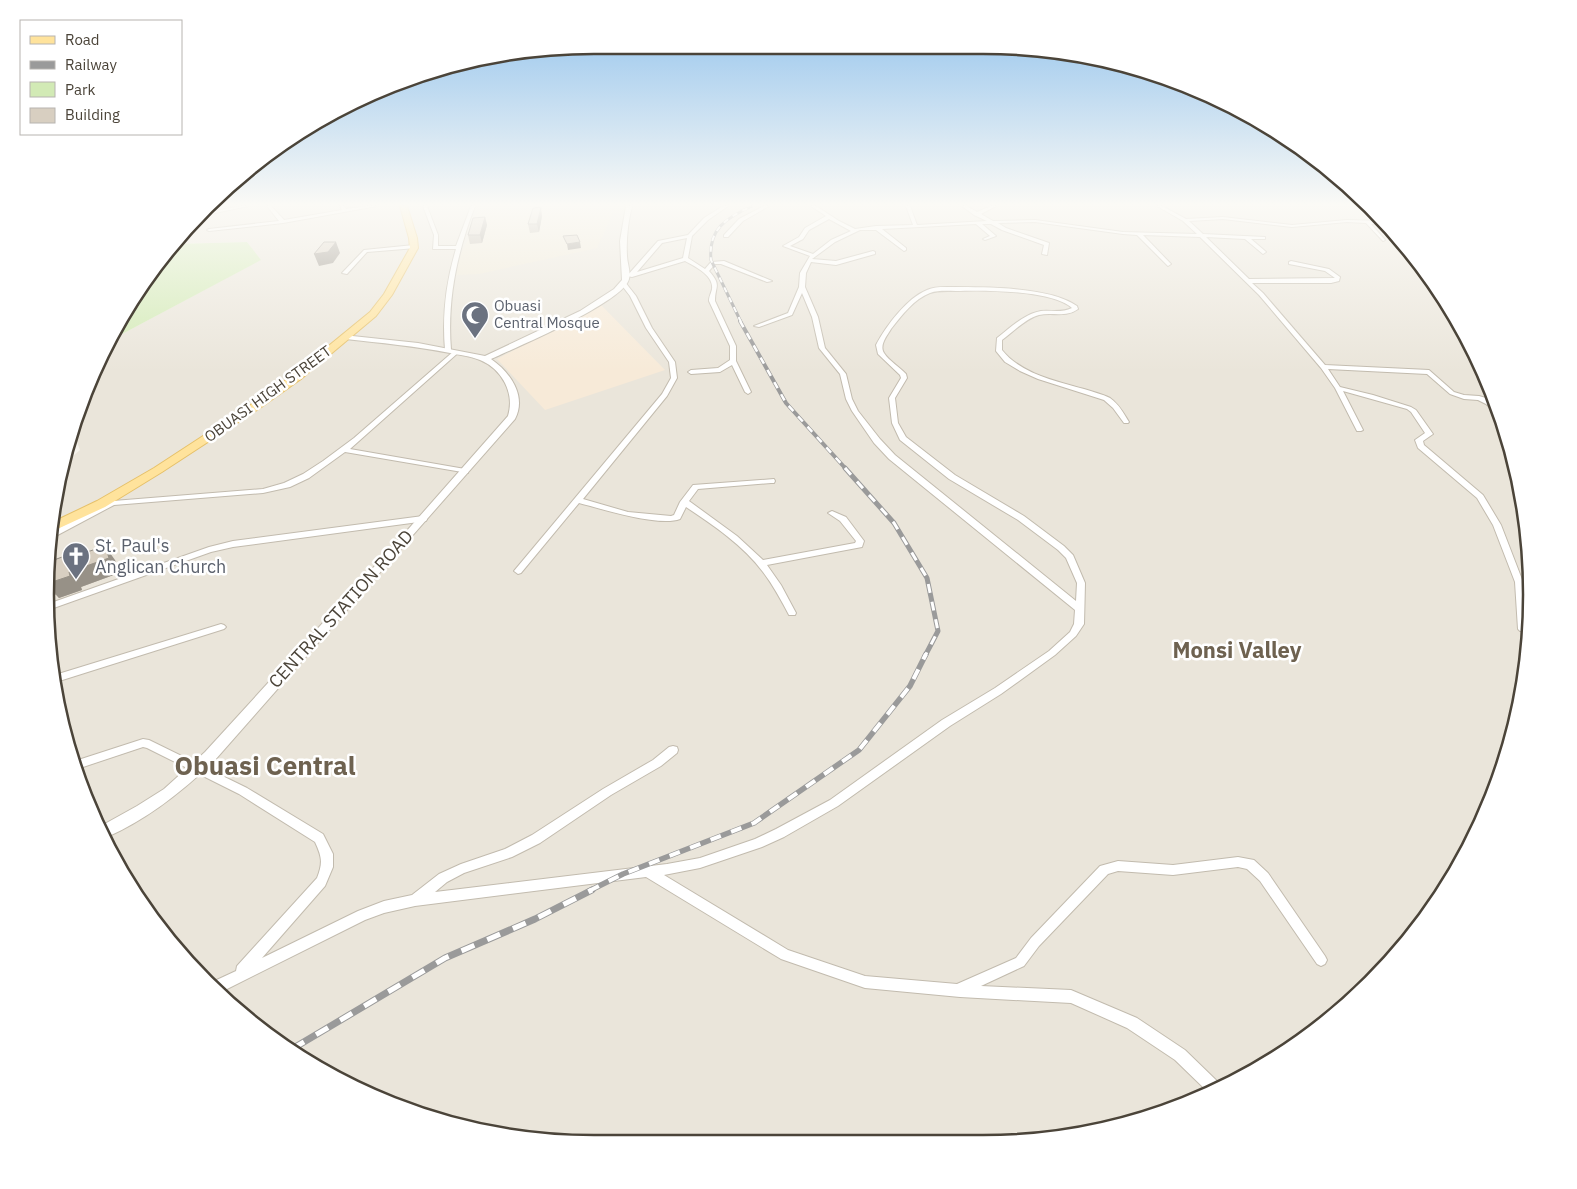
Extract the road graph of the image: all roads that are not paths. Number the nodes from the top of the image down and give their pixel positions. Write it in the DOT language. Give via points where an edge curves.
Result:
graph roads {
  1 [pos="356,261"];
  2 [pos="406,261"];
  3 [pos="455,261"];
  4 [pos="625,261"];
  5 [pos="643,261"];
  6 [pos="680,261"];
  7 [pos="688,261"];
  8 [pos="808,261"];
  9 [pos="828,261"];
  10 [pos="842,261"];
  11 [pos="1166,261"];
  12 [pos="1227,261"];
  13 [pos="1291,263"];
  14 [pos="1168,264"];
  15 [pos="706,271"];
  16 [pos="345,273"];
  17 [pos="627,279"];
  18 [pos="769,281"];
  19 [pos="1247,281"];
  20 [pos="802,287"];
  21 [pos="757,326"];
  22 [pos="346,337"];
  23 [pos="452,351"];
  24 [pos="486,359"];
  25 [pos="733,361"];
  26 [pos="1323,367"];
  27 [pos="691,372"];
  28 [pos="1338,388"];
  29 [pos="748,392"];
  30 [pos="1488,402"];
  31 [pos="1126,422"];
  32 [pos="1359,430"];
  33 [pos="344,450"];
  34 [pos="465,471"];
  35 [pos="771,481"];
  36 [pos="578,500"];
  37 [pos="684,502"];
  38 [pos="113,503"];
  39 [pos="101,504"];
  40 [pos="832,513"];
  41 [pos="423,519"];
  42 [pos="58,525"];
  43 [pos="57,532"];
  44 [pos="761,563"];
  45 [pos="518,571"];
  46 [pos="54,605"];
  47 [pos="1080,609"];
  48 [pos="792,613"];
  49 [pos="1522,620"];
  50 [pos="221,627"];
  51 [pos="60,677"];
  52 [pos="674,750"];
  53 [pos="81,763"];
  54 [pos="198,768"];
  55 [pos="108,830"];
  56 [pos="647,871"];
  57 [pos="415,900"];
  58 [pos="1321,960"];
  59 [pos="239,976"];
  60 [pos="221,985"];
  61 [pos="957,990"];
  62 [pos="1210,1084"];
  1 -- 16 [label="street"];
  2 -- 22 [label="main road, OBUASI HIGH STREET" via="383,302"];
  3 -- 23 [label="street" via="448,287 445,320"];
  4 -- 17 [label="street"];
  5 -- 17 [label="street"];
  6 -- 17 [label="street"];
  7 -- 15 [label="street"];
  8 -- 20 [label="street"];
  9 -- 10 [label="street"];
  11 -- 14 [label="street"];
  12 -- 19 [label="street"];
  13 -- 19 [label="street" via="1327,270 1338,278 1331,281"];
  15 -- 18 [label="street" via="714,263 722,262"];
  15 -- 25 [label="street" via="715,284 711,298 733,346"];
  17 -- 24 [label="street" via="606,297 570,319"];
  17 -- 36 [label="street" via="649,328 672,362 674,378 665,395"];
  19 -- 26 [label="street"];
  20 -- 21 [label="street" via="790,314"];
  20 -- 47 [label="street" via="815,317 822,348 843,374 849,399 877,442 926,486"];
  22 -- 23 [label="street"];
  22 -- 39 [label="main road, OBUASI HIGH STREET" via="256,406"];
  23 -- 24 [label="street"];
  23 -- 33 [label="street"];
  24 -- 34 [label="street, CENTRAL STATION ROAD" via="510,382 516,407"];
  25 -- 27 [label="street" via="720,370"];
  25 -- 29 [label="street"];
  26 -- 28 [label="street"];
  26 -- 30 [label="street" via="1428,372 1449,391 1461,396 1482,397"];
  28 -- 32 [label="street"];
  28 -- 49 [label="street" via="1414,411 1429,434 1419,440 1421,446 1480,497 1497,525 1519,582"];
  31 -- 47 [label="street" via="1106,399 1038,377 1014,365 1000,351 999,339 1028,319 1041,313 1075,309 1063,300 995,290 931,290 897,316 879,345 880,353 903,374 904,378 892,398 895,423 903,438 952,477 1021,518 1062,548 1082,583"];
  33 -- 34 [label="street"];
  33 -- 38 [label="street" via="306,476 263,491"];
  34 -- 41 [label="street, CENTRAL STATION ROAD"];
  35 -- 37 [label="street" via="696,487"];
  36 -- 37 [label="street" via="628,514 672,519 677,517"];
  36 -- 45 [label="street"];
  37 -- 44 [label="street" via="714,522"];
  38 -- 39 [label="street"];
  38 -- 43 [label="street"];
  39 -- 42 [label="main road, OBUASI HIGH STREET"];
  40 -- 44 [label="street" via="845,522 860,541 859,545"];
  41 -- 46 [label="street" via="233,544"];
  41 -- 54 [label="street, CENTRAL STATION ROAD"];
  44 -- 48 [label="street"];
  47 -- 56 [label="street" via="1079,624 1073,634 1052,653 834,803 780,833 734,852 700,863"];
  50 -- 51 [label="street"];
  52 -- 57 [label="street" via="536,839 443,878"];
  53 -- 54 [label="street" via="143,743"];
  54 -- 55 [label="street, CENTRAL STATION ROAD" via="158,801"];
  54 -- 59 [label="street" via="243,791 319,838 327,854 327,867 321,882"];
  56 -- 57 [label="street"];
  56 -- 61 [label="street" via="785,955 866,982"];
  57 -- 59 [label="street" via="362,915"];
  58 -- 61 [label="street" via="1264,877 1250,864 1238,862 1173,870 1118,866 1104,870 1020,962"];
  59 -- 60 [label="street"];
  61 -- 62 [label="street" via="1072,997 1132,1024 1180,1055"];
}
